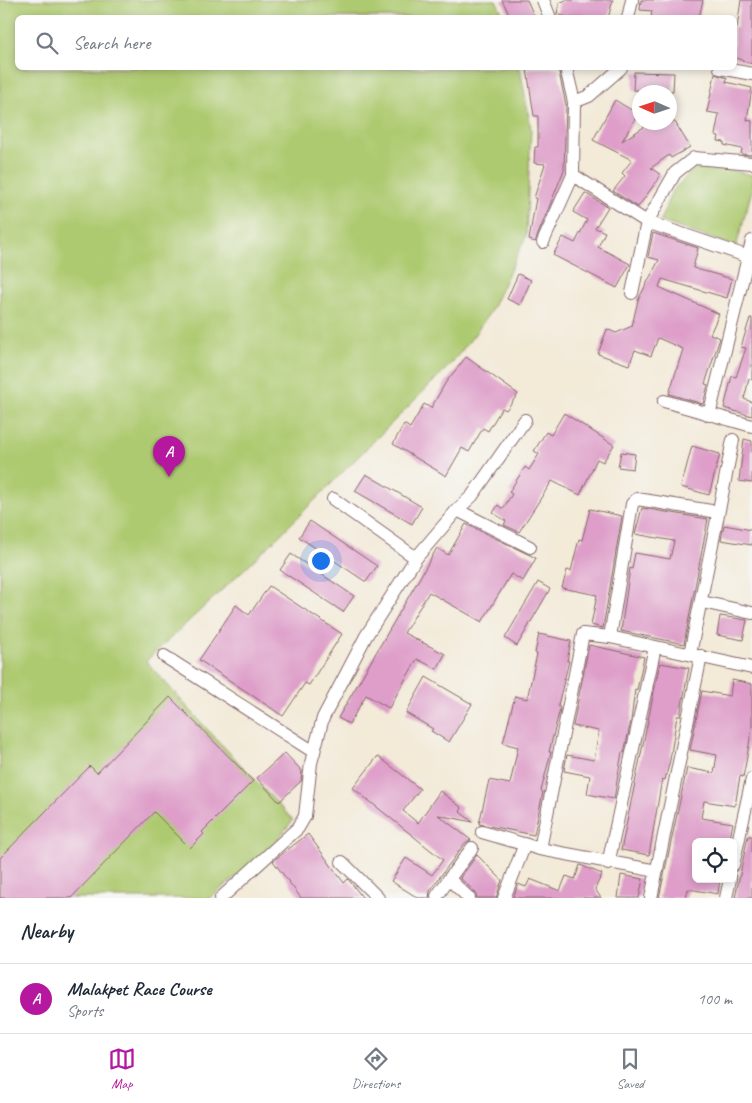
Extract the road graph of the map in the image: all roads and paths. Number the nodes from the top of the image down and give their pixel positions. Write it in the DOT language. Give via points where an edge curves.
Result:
graph roads {
  1 [pos="543,0"];
  2 [pos="632,0"];
  3 [pos="549,15"];
  4 [pos="629,15"];
  5 [pos="566,70"];
  6 [pos="619,70"];
  7 [pos="731,70"];
  8 [pos="752,74"];
  9 [pos="574,102"];
  10 [pos="752,163"];
  11 [pos="572,175"];
  12 [pos="647,222"];
  13 [pos="752,241"];
  14 [pos="543,242"];
  15 [pos="750,258"];
  16 [pos="632,293"];
  17 [pos="664,402"];
  18 [pos="709,415"];
  19 [pos="525,420"];
  20 [pos="752,426"];
  21 [pos="733,440"];
  22 [pos="333,499"];
  23 [pos="457,510"];
  24 [pos="717,512"];
  25 [pos="530,547"];
  26 [pos="416,558"];
  27 [pos="702,602"];
  28 [pos="752,613"];
  29 [pos="610,637"];
  30 [pos="655,646"];
  31 [pos="696,655"];
  32 [pos="164,656"];
  33 [pos="752,668"];
  34 [pos="314,752"];
  35 [pos="752,778"];
  36 [pos="482,832"];
  37 [pos="525,844"];
  38 [pos="737,847"];
  39 [pos="472,848"];
  40 [pos="540,849"];
  41 [pos="342,862"];
  42 [pos="608,864"];
  43 [pos="657,871"];
  44 [pos="449,879"];
  45 [pos="729,883"];
  46 [pos="436,896"];
  47 [pos="221,898"];
  48 [pos="378,898"];
  49 [pos="469,898"];
  50 [pos="504,898"];
  51 [pos="651,898"];
  52 [pos="726,898"];
  1 -- 3 [label="street"];
  2 -- 4 [label="street"];
  5 -- 9 [label="street"];
  6 -- 9 [label="street" via="589,96"];
  7 -- 8 [label="street"];
  9 -- 11 [label="street"];
  10 -- 12 [label="street" via="694,158 676,173"];
  11 -- 12 [label="street"];
  11 -- 14 [label="street"];
  12 -- 15 [label="street"];
  12 -- 16 [label="street"];
  13 -- 15 [label="street"];
  15 -- 18 [label="street"];
  17 -- 18 [label="street"];
  18 -- 20 [label="street"];
  19 -- 23 [label="street" via="472,496"];
  21 -- 24 [label="street"];
  22 -- 26 [label="street"];
  23 -- 25 [label="street"];
  23 -- 26 [label="street"];
  24 -- 27 [label="street"];
  24 -- 29 [label="street" via="637,499 632,504"];
  26 -- 34 [label="street" via="366,636 323,718"];
  27 -- 28 [label="street"];
  27 -- 31 [label="street"];
  29 -- 30 [label="street"];
  29 -- 40 [label="street" via="583,634"];
  30 -- 31 [label="street"];
  30 -- 42 [label="street"];
  31 -- 33 [label="street"];
  31 -- 43 [label="street"];
  32 -- 34 [label="street"];
  34 -- 47 [label="street" via="305,816"];
  35 -- 38 [label="street"];
  36 -- 37 [label="street"];
  37 -- 40 [label="street"];
  37 -- 50 [label="street"];
  39 -- 44 [label="street"];
  40 -- 42 [label="street"];
  41 -- 48 [label="street"];
  42 -- 43 [label="street"];
  43 -- 51 [label="street"];
  44 -- 46 [label="street"];
  44 -- 49 [label="street"];
  45 -- 52 [label="street"];
}
